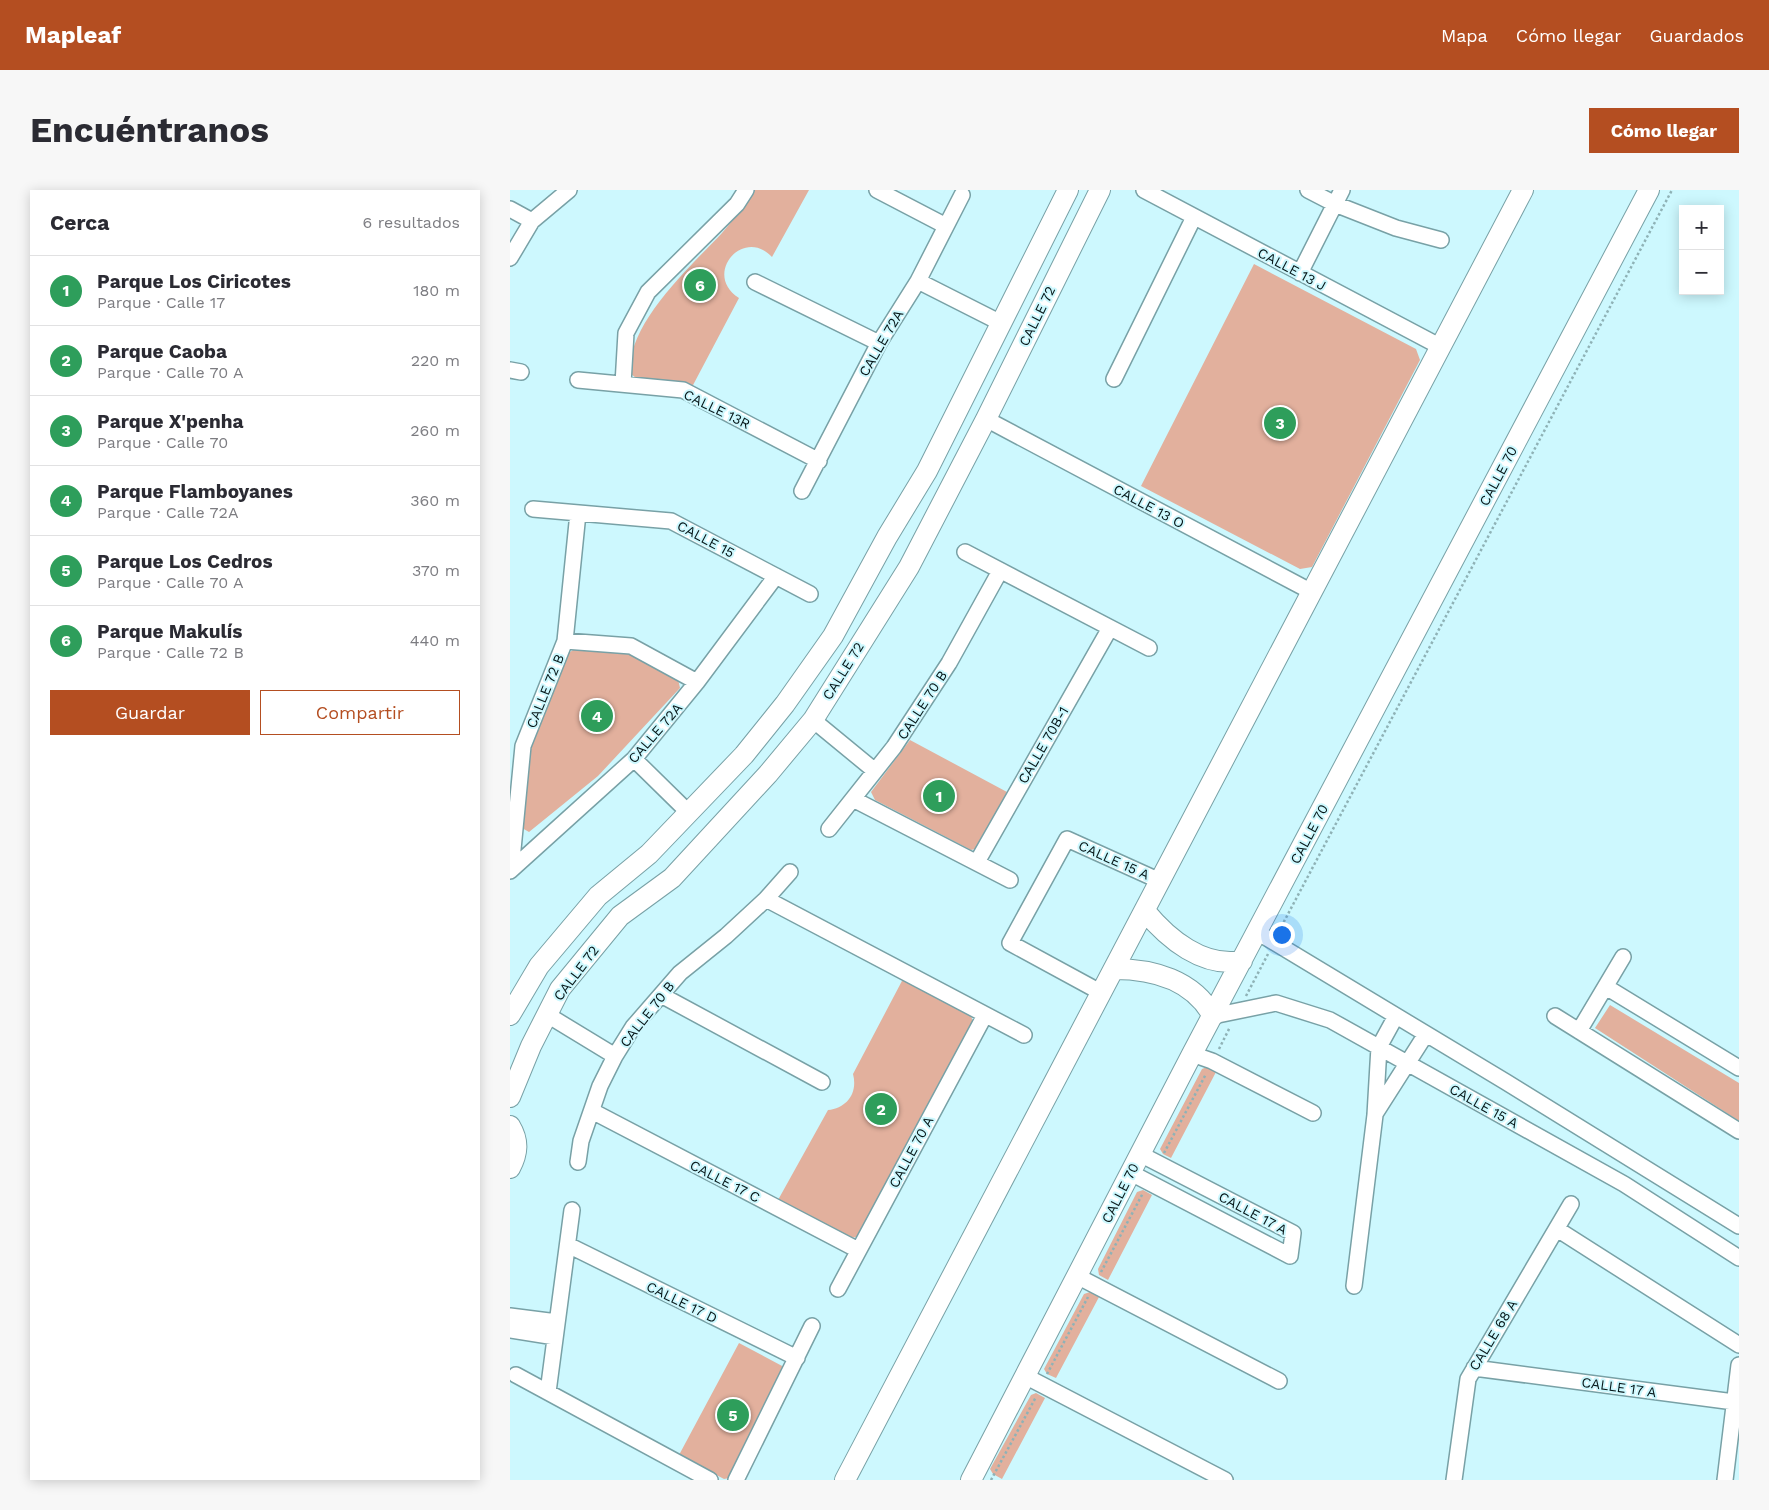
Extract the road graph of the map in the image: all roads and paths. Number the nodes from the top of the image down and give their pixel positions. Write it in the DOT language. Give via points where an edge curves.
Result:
graph roads {
  1 [pos="569,190"];
  2 [pos="746,190"];
  3 [pos="877,190"];
  4 [pos="1068,190"];
  5 [pos="1100,190"];
  6 [pos="1144,190"];
  7 [pos="1308,190"];
  8 [pos="1342,190"];
  9 [pos="1523,190"];
  10 [pos="1649,190"];
  11 [pos="1672,190"];
  12 [pos="962,195"];
  13 [pos="1335,204"];
  14 [pos="510,209"];
  15 [pos="1194,217"];
  16 [pos="532,221"];
  17 [pos="946,226"];
  18 [pos="1441,240"];
  19 [pos="510,258"];
  20 [pos="1027,269"];
  21 [pos="1300,272"];
  22 [pos="918,281"];
  23 [pos="755,282"];
  24 [pos="1054,282"];
  25 [pos="1001,323"];
  26 [pos="879,343"];
  27 [pos="1441,347"];
  28 [pos="1114,379"];
  29 [pos="578,380"];
  30 [pos="623,384"];
  31 [pos="986,419"];
  32 [pos="819,461"];
  33 [pos="927,471"];
  34 [pos="951,487"];
  35 [pos="802,491"];
  36 [pos="533,509"];
  37 [pos="578,513"];
  38 [pos="965,552"];
  39 [pos="1000,571"];
  40 [pos="776,576"];
  41 [pos="1312,592"];
  42 [pos="810,594"];
  43 [pos="1110,628"];
  44 [pos="833,636"];
  45 [pos="565,641"];
  46 [pos="1149,648"];
  47 [pos="853,655"];
  48 [pos="697,682"];
  49 [pos="812,720"];
  50 [pos="634,759"];
  51 [pos="875,771"];
  52 [pos="853,799"];
  53 [pos="688,812"];
  54 [pos="829,829"];
  55 [pos="670,831"];
  56 [pos="693,855"];
  57 [pos="977,862"];
  58 [pos="511,870"];
  59 [pos="629,870"];
  60 [pos="790,872"];
  61 [pos="1010,880"];
  62 [pos="1160,881"];
  63 [pos="649,894"];
  64 [pos="766,899"];
  65 [pos="1145,911"];
  66 [pos="1265,937"];
  67 [pos="1623,957"];
  68 [pos="1242,961"];
  69 [pos="1114,969"];
  70 [pos="536,972"];
  71 [pos="1606,986"];
  72 [pos="560,989"];
  73 [pos="1102,993"];
  74 [pos="661,995"];
  75 [pos="1238,1011"];
  76 [pos="546,1014"];
  77 [pos="510,1015"];
  78 [pos="985,1015"];
  79 [pos="1213,1016"];
  80 [pos="1396,1016"];
  81 [pos="1555,1016"];
  82 [pos="1580,1031"];
  83 [pos="1426,1034"];
  84 [pos="1024,1035"];
  85 [pos="1379,1047"];
  86 [pos="1192,1054"];
  87 [pos="615,1056"];
  88 [pos="1212,1061"];
  89 [pos="1408,1064"];
  90 [pos="1739,1068"];
  91 [pos="822,1082"];
  92 [pos="510,1097"];
  93 [pos="592,1111"];
  94 [pos="1313,1114"];
  95 [pos="1374,1115"];
  96 [pos="510,1126"];
  97 [pos="1739,1131"];
  98 [pos="1140,1154"];
  99 [pos="578,1162"];
  100 [pos="1158,1164"];
  101 [pos="510,1168"];
  102 [pos="1131,1173"];
  103 [pos="1148,1182"];
  104 [pos="1571,1204"];
  105 [pos="572,1210"];
  106 [pos="1739,1226"];
  107 [pos="1557,1229"];
  108 [pos="568,1245"];
  109 [pos="858,1250"];
  110 [pos="1739,1258"];
  111 [pos="1086,1280"];
  112 [pos="1354,1286"];
  113 [pos="838,1289"];
  114 [pos="510,1316"];
  115 [pos="812,1326"];
  116 [pos="556,1329"];
  117 [pos="510,1330"];
  118 [pos="1739,1345"];
  119 [pos="796,1358"];
  120 [pos="1739,1365"];
  121 [pos="1474,1368"];
  122 [pos="516,1375"];
  123 [pos="1033,1380"];
  124 [pos="1279,1381"];
  125 [pos="548,1392"];
  126 [pos="1734,1402"];
  127 [pos="979,1479"];
  128 [pos="710,1480"];
  129 [pos="736,1480"];
  130 [pos="845,1480"];
  131 [pos="1225,1480"];
  132 [pos="1454,1480"];
  133 [pos="1725,1480"];
  1 -- 16 [label="street"];
  2 -- 30 [label="street" via="737,204 648,292 626,333"];
  3 -- 17 [label="street"];
  4 -- 20 [label="main road, CALLE 72"];
  5 -- 24 [label="main road, CALLE 72"];
  6 -- 15 [label="street, CALLE 13 J"];
  7 -- 13 [label="street"];
  8 -- 13 [label="street"];
  9 -- 27 [label="main road"];
  10 -- 66 [label="main road, CALLE 70"];
  11 -- 66 [label="path"];
  12 -- 17 [label="street, CALLE 72A"];
  13 -- 18 [label="street" via="1396,228"];
  13 -- 21 [label="street"];
  14 -- 16 [label="street"];
  15 -- 21 [label="street, CALLE 13 J"];
  15 -- 28 [label="street"];
  16 -- 19 [label="street"];
  17 -- 22 [label="street, CALLE 72A"];
  20 -- 24 [label="main road"];
  20 -- 25 [label="main road, CALLE 72"];
  21 -- 27 [label="street, CALLE 13 J"];
  22 -- 25 [label="street"];
  22 -- 26 [label="street, CALLE 72A"];
  23 -- 26 [label="street"];
  24 -- 31 [label="main road, CALLE 72"];
  25 -- 33 [label="main road, CALLE 72"];
  26 -- 32 [label="street, CALLE 72A"];
  27 -- 41 [label="main road"];
  29 -- 30 [label="street, CALLE 13R"];
  30 -- 32 [label="street, CALLE 13R" via="683,390"];
  31 -- 34 [label="main road, CALLE 72"];
  31 -- 41 [label="street, CALLE 13 O"];
  32 -- 35 [label="street, CALLE 72A"];
  33 -- 34 [label="main road" via="937,482"];
  33 -- 44 [label="main road, CALLE 72"];
  34 -- 47 [label="main road, CALLE 72" via="909,567"];
  36 -- 37 [label="street, CALLE 15"];
  37 -- 40 [label="street, CALLE 15" via="671,521"];
  37 -- 45 [label="street, CALLE 72 B"];
  38 -- 39 [label="street"];
  39 -- 43 [label="street"];
  39 -- 51 [label="street, CALLE 70 B" via="949,664"];
  40 -- 42 [label="street, CALLE 15"];
  40 -- 48 [label="street, CALLE 72A"];
  41 -- 62 [label="main road"];
  43 -- 46 [label="street"];
  43 -- 57 [label="street, CALLE 70B-1"];
  44 -- 47 [label="main road" via="847,641"];
  44 -- 53 [label="main road, CALLE 72" via="744,755"];
  45 -- 48 [label="street" via="631,646"];
  45 -- 58 [label="street, CALLE 72 B" via="523,746"];
  47 -- 49 [label="main road, CALLE 72"];
  48 -- 50 [label="street, CALLE 72A"];
  49 -- 51 [label="street"];
  49 -- 56 [label="main road, CALLE 72" via="768,774"];
  50 -- 53 [label="street"];
  50 -- 58 [label="street, CALLE 72A"];
  51 -- 52 [label="street, CALLE 70 B"];
  52 -- 54 [label="street, CALLE 70 B"];
  52 -- 57 [label="street"];
  53 -- 55 [label="main road, CALLE 72"];
  55 -- 56 [label="main road"];
  55 -- 59 [label="main road, CALLE 72"];
  56 -- 63 [label="main road, CALLE 72" via="672,878"];
  57 -- 61 [label="street"];
  59 -- 63 [label="main road"];
  59 -- 70 [label="main road, CALLE 72" via="598,896"];
  60 -- 64 [label="street, CALLE 70 B"];
  62 -- 65 [label="main road"];
  62 -- 73 [label="street, CALLE 15 A" via="1067,839 1010,943"];
  63 -- 72 [label="main road, CALLE 72" via="620,916"];
  64 -- 74 [label="street, CALLE 70 B" via="680,973"];
  64 -- 78 [label="street"];
  65 -- 68 [label="main road" via="1159,929 1193,952 1232,963"];
  65 -- 69 [label="main road"];
  66 -- 68 [label="main road, CALLE 70"];
  66 -- 75 [label="path"];
  66 -- 80 [label="street"];
  67 -- 71 [label="street"];
  68 -- 79 [label="main road, CALLE 70"];
  69 -- 73 [label="main road"];
  69 -- 79 [label="main road" via="1136,969 1176,981 1194,992"];
  70 -- 72 [label="main road"];
  70 -- 77 [label="main road, CALLE 72"];
  71 -- 82 [label="street"];
  71 -- 90 [label="street"];
  72 -- 76 [label="main road, CALLE 72"];
  73 -- 130 [label="main road"];
  74 -- 87 [label="street, CALLE 70 B"];
  74 -- 91 [label="street"];
  75 -- 79 [label="street, CALLE 15 A"];
  75 -- 85 [label="street, CALLE 15 A" via="1276,1003 1330,1020"];
  75 -- 88 [label="path"];
  76 -- 87 [label="street"];
  76 -- 92 [label="main road, CALLE 72"];
  78 -- 84 [label="street"];
  78 -- 109 [label="street, CALLE 70 A"];
  79 -- 86 [label="main road, CALLE 70"];
  80 -- 83 [label="street"];
  80 -- 85 [label="street"];
  81 -- 82 [label="street"];
  82 -- 97 [label="street"];
  83 -- 89 [label="street"];
  83 -- 106 [label="street"];
  85 -- 89 [label="street, CALLE 15 A"];
  85 -- 95 [label="street"];
  86 -- 88 [label="street"];
  86 -- 98 [label="main road, CALLE 70"];
  87 -- 93 [label="street, CALLE 70 B"];
  88 -- 94 [label="street"];
  88 -- 100 [label="path"];
  89 -- 95 [label="street"];
  89 -- 110 [label="street, CALLE 15 A" via="1624,1184"];
  93 -- 99 [label="street, CALLE 70 B" via="581,1141"];
  93 -- 109 [label="street, CALLE 17 C"];
  95 -- 112 [label="street"];
  96 -- 101 [label="main road" via="517,1144"];
  98 -- 100 [label="street, CALLE 17 A"];
  98 -- 102 [label="main road, CALLE 70"];
  100 -- 103 [label="street, CALLE 17 A" via="1293,1233 1290,1256"];
  102 -- 103 [label="street, CALLE 17 A"];
  102 -- 111 [label="main road, CALLE 70"];
  103 -- 111 [label="path"];
  104 -- 107 [label="street, CALLE 68 A"];
  105 -- 108 [label="street"];
  107 -- 118 [label="street"];
  107 -- 121 [label="street, CALLE 68 A"];
  108 -- 116 [label="street"];
  108 -- 119 [label="street, CALLE 17 D"];
  109 -- 113 [label="street, CALLE 70 A"];
  111 -- 123 [label="main road, CALLE 70"];
  111 -- 123 [label="path"];
  111 -- 124 [label="street"];
  114 -- 116 [label="street"];
  115 -- 119 [label="street"];
  116 -- 117 [label="street"];
  116 -- 125 [label="street"];
  119 -- 129 [label="street"];
  120 -- 126 [label="street"];
  121 -- 126 [label="street, CALLE 17 A"];
  121 -- 132 [label="street, CALLE 68 A" via="1468,1379"];
  122 -- 125 [label="street"];
  123 -- 127 [label="main road, CALLE 70"];
  123 -- 127 [label="path"];
  123 -- 131 [label="street"];
  125 -- 128 [label="street"];
  126 -- 133 [label="street"];
}
